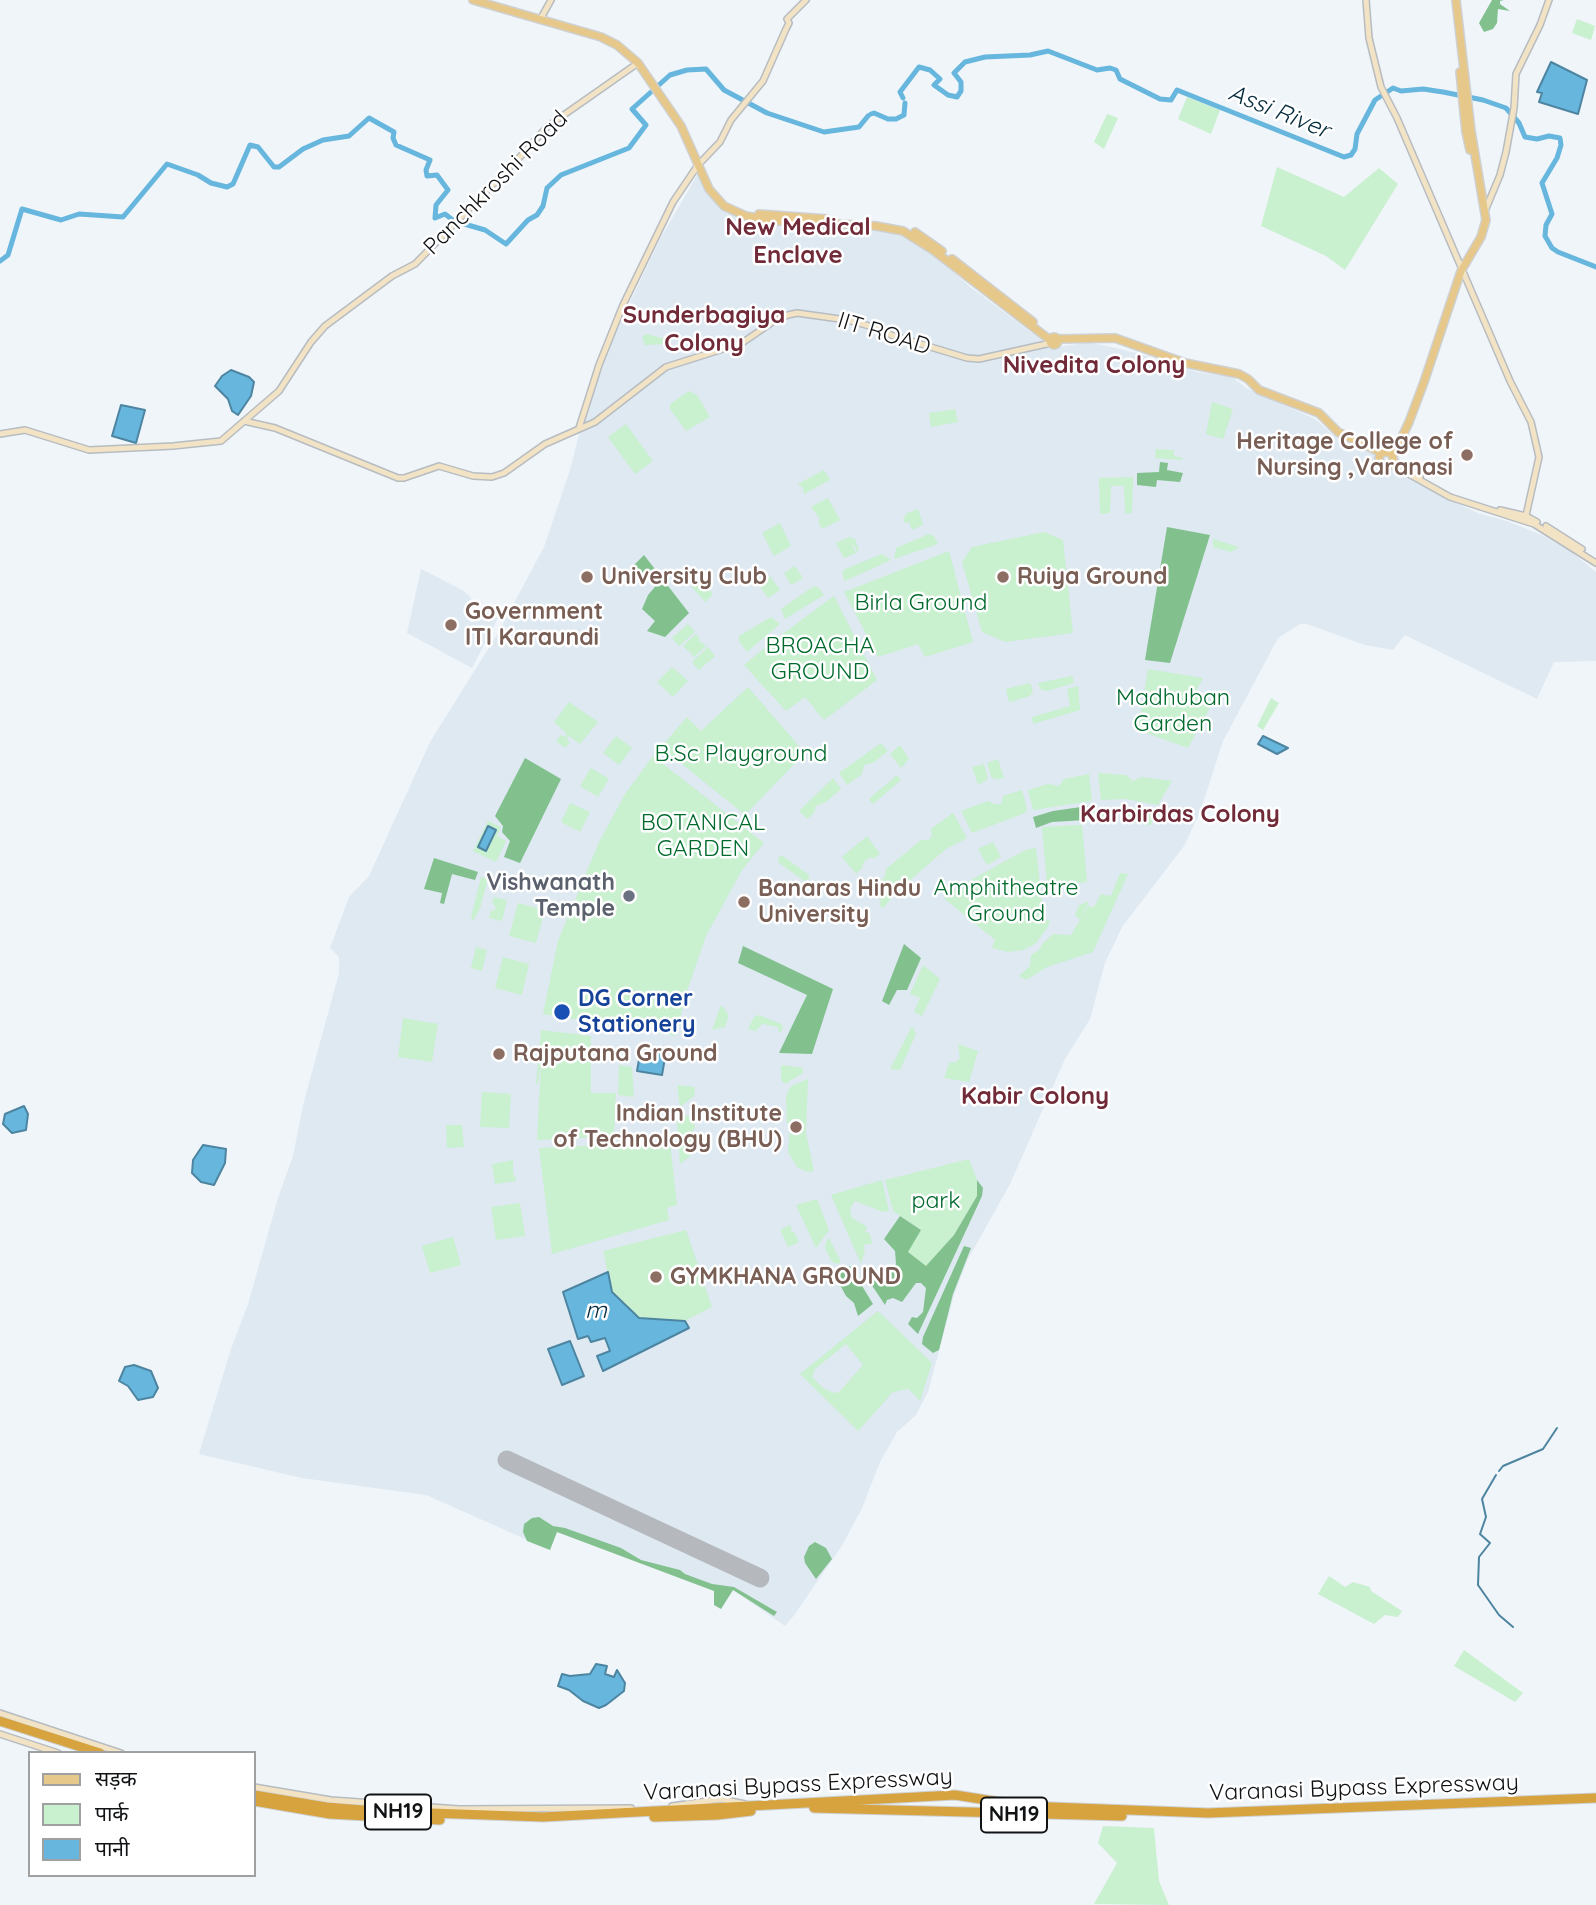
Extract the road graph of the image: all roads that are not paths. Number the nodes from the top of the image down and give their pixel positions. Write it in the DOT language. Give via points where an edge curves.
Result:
graph roads {
  1 [pos="473,0"];
  2 [pos="488,0"];
  3 [pos="551,0"];
  4 [pos="806,0"];
  5 [pos="1366,0"];
  6 [pos="1455,0"];
  7 [pos="1549,0"];
  8 [pos="542,18"];
  9 [pos="638,63"];
  10 [pos="652,80"];
  11 [pos="1466,100"];
  12 [pos="700,164"];
  13 [pos="1485,211"];
  14 [pos="1460,269"];
  15 [pos="1054,340"];
  16 [pos="244,421"];
  17 [pos="579,428"];
  18 [pos="0,434"];
  19 [pos="1388,457"];
  20 [pos="1525,518"];
  21 [pos="1596,561"];
  22 [pos="0,1713"];
  23 [pos="0,1721"];
  24 [pos="0,1727"];
  25 [pos="0,1734"];
  26 [pos="52,1751"];
  27 [pos="76,1751"];
  28 [pos="94,1751"];
  29 [pos="115,1751"];
  30 [pos="256,1787"];
  31 [pos="256,1795"];
  32 [pos="1596,1800"];
  33 [pos="256,1801"];
  34 [pos="686,1806"];
  35 [pos="1478,1806"];
  36 [pos="546,1820"];
  1 -- 8 [label="main road"];
  2 -- 8 [label="main road"];
  3 -- 8 [label="street"];
  4 -- 12 [label="street" via="787,19 768,73"];
  5 -- 14 [label="street" via="1369,38 1381,87"];
  6 -- 11 [label="main road"];
  7 -- 13 [label="street" via="1516,74 1500,175"];
  8 -- 9 [label="main road" via="601,37"];
  8 -- 10 [label="main road" via="609,36 633,52"];
  9 -- 10 [label="main road"];
  9 -- 16 [label="street, Panchkroshi Road" via="548,126 415,264 325,326 279,391"];
  10 -- 12 [label="main road"];
  11 -- 13 [label="main road"];
  11 -- 14 [label="main road" via="1466,132 1482,221"];
  12 -- 15 [label="main road" via="719,196 740,209 763,215 890,224 916,233"];
  12 -- 17 [label="street" via="673,202 623,305"];
  13 -- 14 [label="main road" via="1484,230"];
  14 -- 19 [label="main road" via="1409,422"];
  14 -- 20 [label="street" via="1531,422 1538,467"];
  15 -- 17 [label="street, IIT ROAD" via="967,358 847,320 797,313 774,321 742,343 666,368 595,422"];
  15 -- 19 [label="main road" via="1118,342 1192,368 1238,377 1254,391 1303,409 1336,434"];
  16 -- 17 [label="street, IIT ROAD" via="275,428 401,478 439,466 473,476 500,475 545,444"];
  16 -- 18 [label="street, Panchkroshi Road" via="221,441 145,448 85,450 25,430"];
  19 -- 20 [label="street" via="1452,495"];
  20 -- 21 [label="street" via="1569,540"];
  22 -- 29 [label="street"];
  23 -- 28 [label="highway"];
  24 -- 27 [label="highway"];
  25 -- 26 [label="street"];
  30 -- 34 [label="street" via="340,1801 460,1809"];
  31 -- 36 [label="highway, Varanasi Bypass Expressway / NH19" via="326,1807"];
  32 -- 35 [label="highway, Varanasi Bypass Expressway / NH19"];
  33 -- 36 [label="highway, Varanasi Bypass Expressway / NH19" via="342,1815"];
  34 -- 35 [label="highway, Varanasi Bypass Expressway / NH19" via="955,1796 1025,1806 1208,1813"];
  34 -- 36 [label="highway, Varanasi Bypass Expressway / NH19"];
  35 -- 36 [label="highway, Varanasi Bypass Expressway / NH19" via="1208,1816 811,1808"];
}
